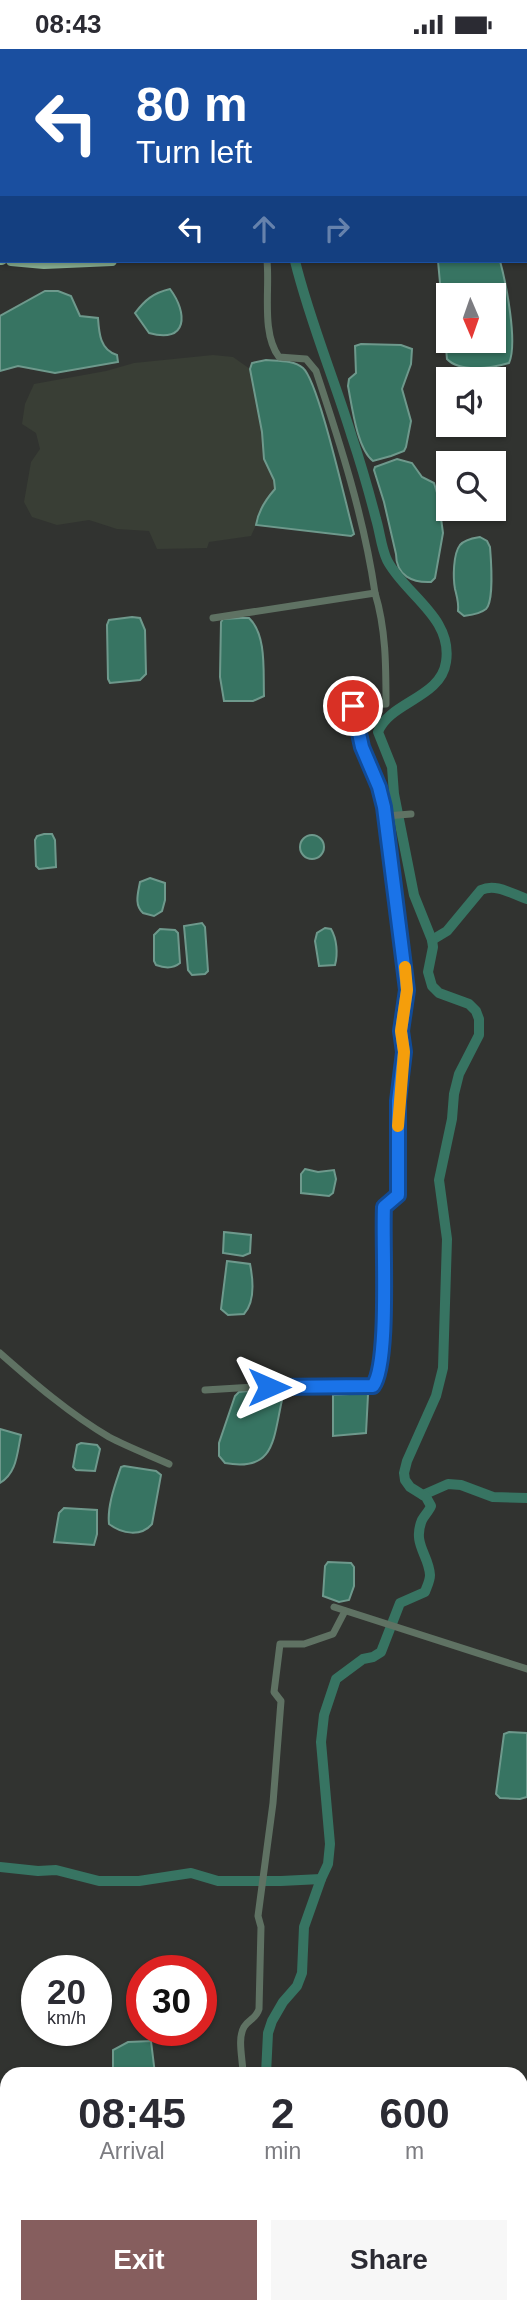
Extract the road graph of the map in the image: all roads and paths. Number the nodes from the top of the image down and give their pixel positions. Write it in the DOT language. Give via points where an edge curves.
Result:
graph roads {
  1 [pos="33,263"];
  2 [pos="67,263"];
  3 [pos="267,263"];
  4 [pos="375,593"];
  5 [pos="213,618"];
  6 [pos="411,814"];
  7 [pos="386,816"];
  8 [pos="0,1353"];
  9 [pos="205,1390"];
  10 [pos="169,1464"];
  11 [pos="334,1607"];
  12 [pos="345,1611"];
  13 [pos="527,1669"];
  14 [pos="243,2067"];
  1 -- 2 [label="main road"];
  3 -- 4 [label="street" via="272,348 279,357 306,359 316,371 355,499"];
  4 -- 5 [label="street"];
  4 -- 7 [label="street" via="382,613 386,704 353,706"];
  6 -- 7 [label="street"];
  7 -- 9 [label="street" via="407,990 401,1031 398,1195 384,1207 384,1316 376,1381 365,1387"];
  8 -- 10 [label="street" via="95,1428"];
  11 -- 12 [label="street"];
  12 -- 13 [label="street"];
  12 -- 14 [label="street" via="333,1634 304,1644 280,1644 274,1692 281,1701 273,1803 258,1916 258,2009 241,2034"];
}
